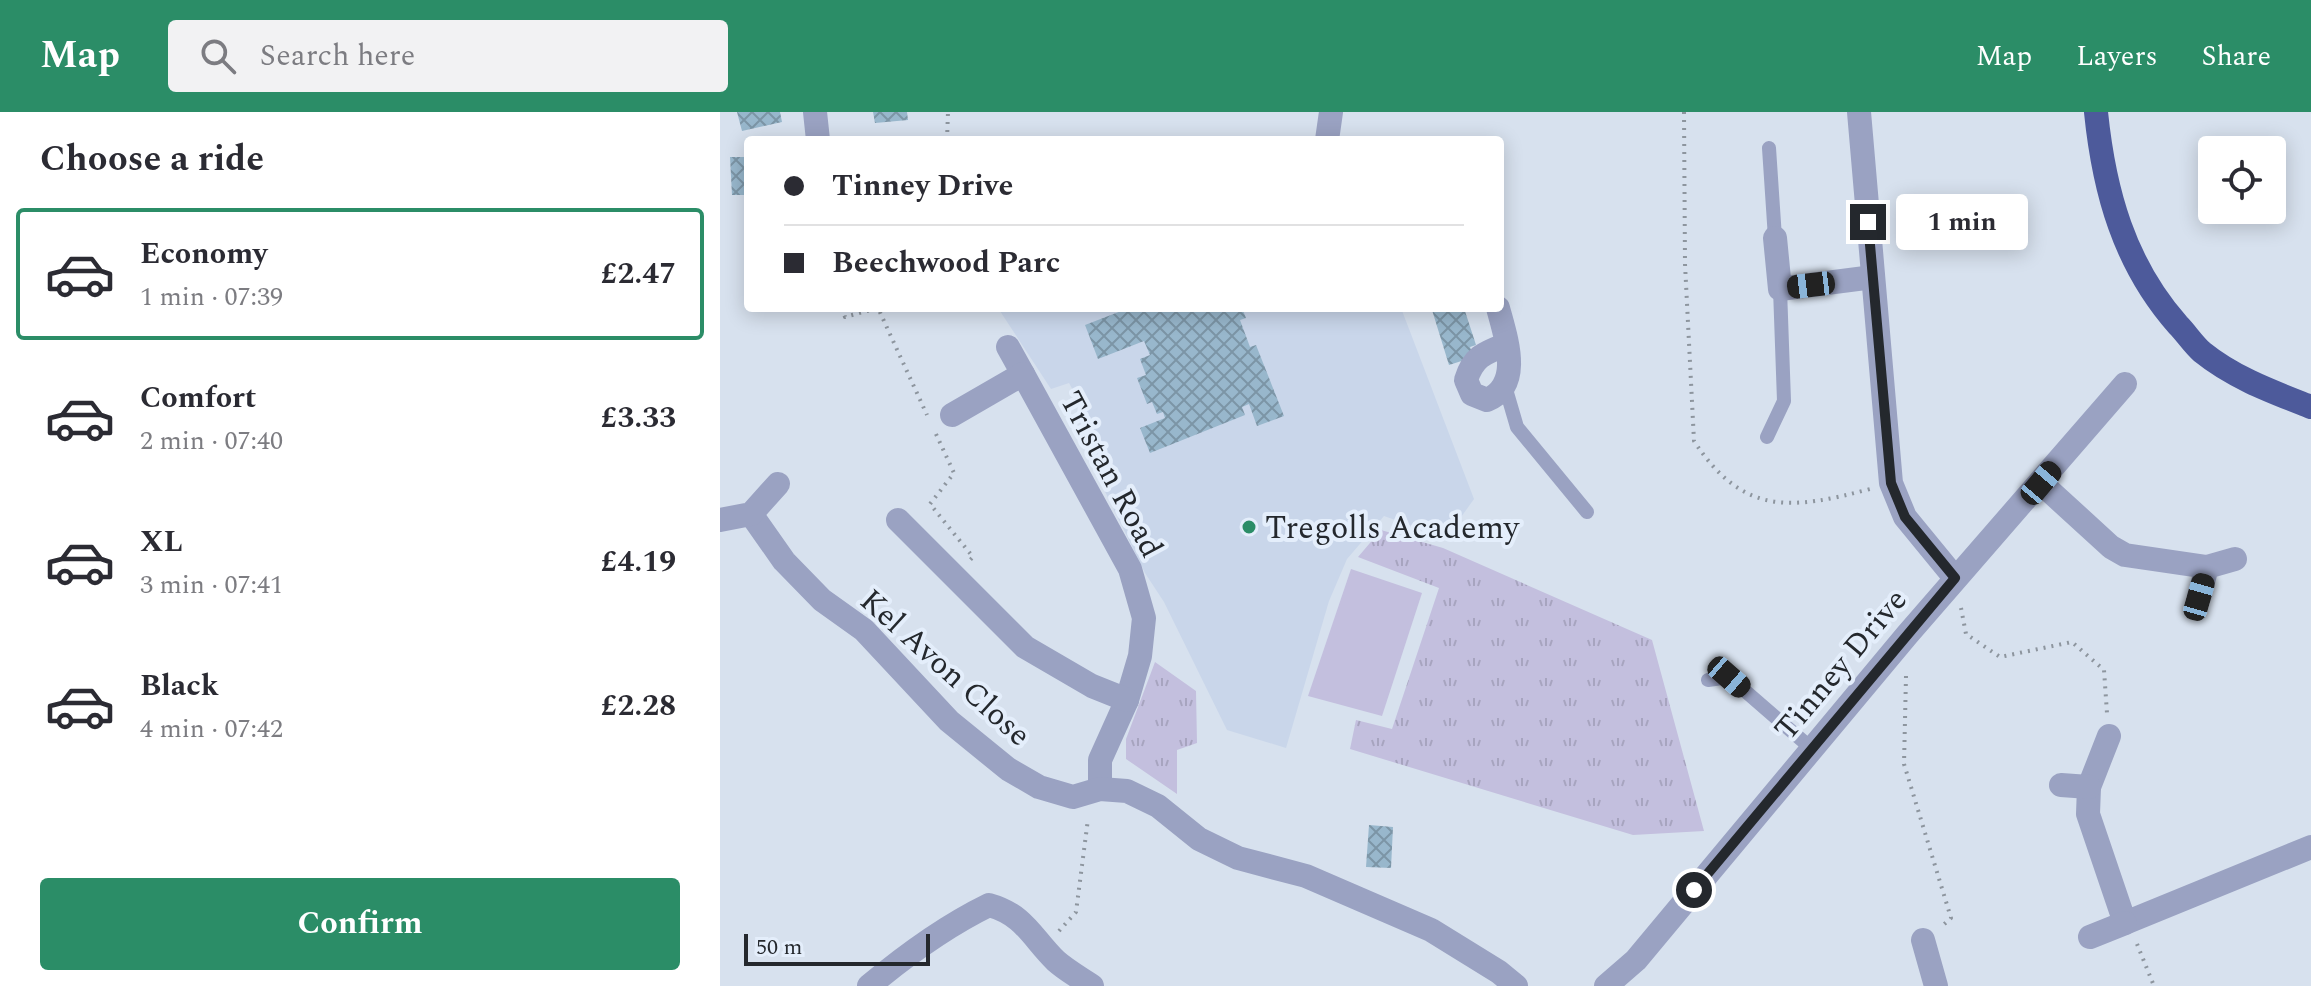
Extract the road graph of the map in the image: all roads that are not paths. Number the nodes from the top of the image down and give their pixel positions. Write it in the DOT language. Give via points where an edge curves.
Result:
graph roads {
  1 [pos="815,112"];
  2 [pos="1331,112"];
  3 [pos="1859,112"];
  4 [pos="2096,112"];
  5 [pos="818,136"];
  6 [pos="1328,136"];
  7 [pos="1769,148"];
  8 [pos="1775,238"];
  9 [pos="1873,277"];
  10 [pos="1780,289"];
  11 [pos="1499,312"];
  12 [pos="1505,345"];
  13 [pos="1008,347"];
  14 [pos="1023,374"];
  15 [pos="2125,384"];
  16 [pos="1505,386"];
  17 [pos="2311,407"];
  18 [pos="940,416"];
  19 [pos="1767,437"];
  20 [pos="2041,483"];
  21 [pos="778,484"];
  22 [pos="1587,512"];
  23 [pos="751,514"];
  24 [pos="720,520"];
  25 [pos="898,520"];
  26 [pos="2235,559"];
  27 [pos="2207,567"];
  28 [pos="1955,578"];
  29 [pos="2199,597"];
  30 [pos="1708,680"];
  31 [pos="1127,700"];
  32 [pos="2109,736"];
  33 [pos="1811,748"];
  34 [pos="2061,785"];
  35 [pos="2089,787"];
  36 [pos="1095,791"];
  37 [pos="2311,847"];
  38 [pos="2125,923"];
  39 [pos="2090,937"];
  40 [pos="1923,940"];
  41 [pos="869,986"];
  42 [pos="1092,986"];
  43 [pos="1516,986"];
  44 [pos="1606,986"];
  45 [pos="1936,986"];
  1 -- 5 [label="street"];
  2 -- 6 [label="street"];
  3 -- 9 [label="street"];
  4 -- 17 [label="highway" via="2101,160 2117,223 2160,305 2201,351 2237,375"];
  7 -- 8 [label="lane"];
  8 -- 10 [label="street"];
  9 -- 10 [label="street"];
  9 -- 28 [label="street" via="1891,483 1905,517"];
  10 -- 19 [label="lane" via="1784,401"];
  11 -- 12 [label="street"];
  12 -- 16 [label="street" via="1511,370"];
  12 -- 16 [label="street" via="1481,354 1466,380 1472,394 1487,400"];
  13 -- 14 [label="street, Tristan Road"];
  14 -- 18 [label="street, Tristan Road"];
  14 -- 31 [label="street, Tristan Road" via="1130,569 1144,618"];
  15 -- 20 [label="street, Tinney Drive"];
  16 -- 22 [label="lane" via="1517,427"];
  20 -- 27 [label="street" via="2125,555"];
  20 -- 28 [label="street, Tinney Drive"];
  21 -- 23 [label="street"];
  23 -- 24 [label="street"];
  23 -- 36 [label="street, Kel Avon Close" via="784,561 822,600 864,630 949,721 1008,769 1039,787 1073,797"];
  25 -- 31 [label="street" via="1025,647"];
  26 -- 27 [label="street"];
  27 -- 29 [label="street"];
  28 -- 33 [label="street, Tinney Drive"];
  30 -- 33 [label="lane" via="1729,677"];
  31 -- 36 [label="street, Tristan Road" via="1100,760"];
  32 -- 35 [label="street"];
  33 -- 44 [label="street, Tinney Drive" via="1636,960"];
  34 -- 35 [label="street"];
  35 -- 38 [label="street" via="2088,814"];
  36 -- 43 [label="street, Kel Avon Close" via="1127,791 1238,858 1306,876 1431,930"];
  37 -- 38 [label="street"];
  38 -- 39 [label="street"];
  40 -- 45 [label="street"];
  41 -- 42 [label="street" via="989,905 1006,910 1054,960"];
}
